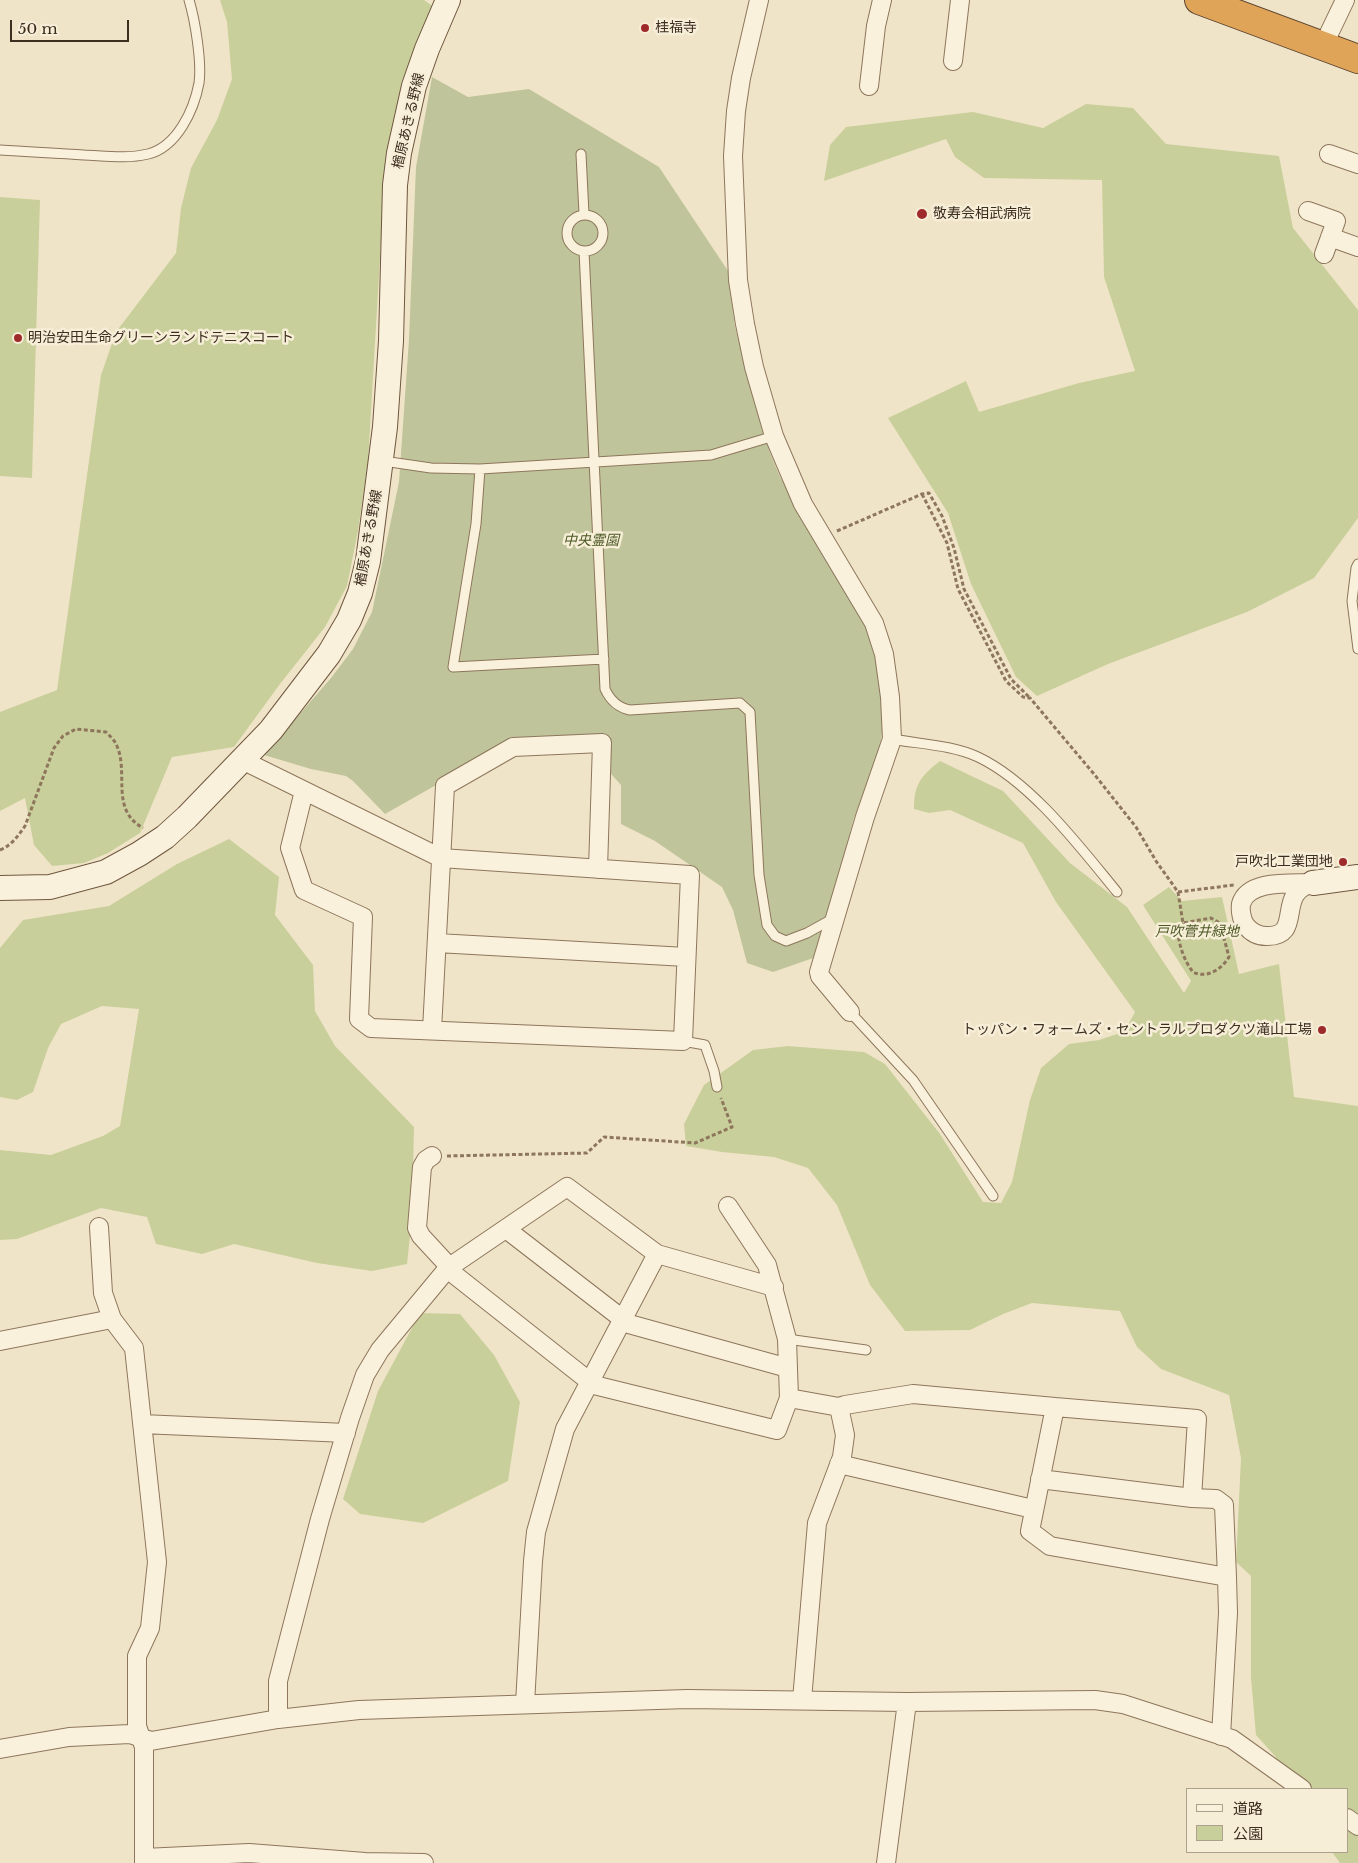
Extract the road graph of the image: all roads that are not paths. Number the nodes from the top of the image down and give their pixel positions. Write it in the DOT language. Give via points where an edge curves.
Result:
graph roads {
  1 [pos="189,0"];
  2 [pos="448,0"];
  3 [pos="759,0"];
  4 [pos="882,0"];
  5 [pos="960,0"];
  6 [pos="1199,0"];
  7 [pos="1345,0"];
  8 [pos="1323,46"];
  9 [pos="1358,59"];
  10 [pos="953,61"];
  11 [pos="869,86"];
  12 [pos="0,150"];
  13 [pos="581,154"];
  14 [pos="1329,154"];
  15 [pos="1358,164"];
  16 [pos="1308,211"];
  17 [pos="584,214"];
  18 [pos="1330,237"];
  19 [pos="1358,247"];
  20 [pos="584,251"];
  21 [pos="1324,254"];
  22 [pos="774,436"];
  23 [pos="382,461"];
  24 [pos="593,461"];
  25 [pos="480,469"];
  26 [pos="1358,564"];
  27 [pos="1358,649"];
  28 [pos="604,659"];
  29 [pos="892,739"];
  30 [pos="242,760"];
  31 [pos="304,792"];
  32 [pos="441,858"];
  33 [pos="598,869"];
  34 [pos="1358,877"];
  35 [pos="1313,883"];
  36 [pos="0,888"];
  37 [pos="1116,892"];
  38 [pos="834,918"];
  39 [pos="436,943"];
  40 [pos="686,957"];
  41 [pos="850,1012"];
  42 [pos="432,1030"];
  43 [pos="683,1041"];
  44 [pos="717,1087"];
  45 [pos="432,1156"];
  46 [pos="992,1196"];
  47 [pos="728,1206"];
  48 [pos="99,1227"];
  49 [pos="506,1229"];
  50 [pos="657,1254"];
  51 [pos="448,1268"];
  52 [pos="774,1287"];
  53 [pos="112,1319"];
  54 [pos="622,1320"];
  55 [pos="787,1339"];
  56 [pos="0,1341"];
  57 [pos="866,1350"];
  58 [pos="788,1368"];
  59 [pos="589,1382"];
  60 [pos="789,1398"];
  61 [pos="839,1407"];
  62 [pos="1055,1407"];
  63 [pos="142,1424"];
  64 [pos="346,1433"];
  65 [pos="839,1464"];
  66 [pos="1040,1479"];
  67 [pos="1192,1498"];
  68 [pos="1033,1509"];
  69 [pos="1227,1577"];
  70 [pos="802,1700"];
  71 [pos="907,1702"];
  72 [pos="525,1704"];
  73 [pos="278,1719"];
  74 [pos="1221,1736"];
  75 [pos="140,1737"];
  76 [pos="0,1749"];
  77 [pos="1301,1788"];
  78 [pos="144,1861"];
  79 [pos="424,1863"];
  80 [pos="886,1863"];
  1 -- 12 [label="lane" via="199,57 199,82 182,128 170,142 151,154 128,158"];
  2 -- 23 [label="main road, 楢原あきる野線" via="414,86 399,153"];
  3 -- 22 [label="street" via="741,78 733,156 738,280 756,375"];
  4 -- 11 [label="street"];
  5 -- 10 [label="street"];
  6 -- 8 [label="highway"];
  7 -- 8 [label="street"];
  8 -- 9 [label="highway"];
  13 -- 17 [label="lane"];
  14 -- 15 [label="street"];
  16 -- 18 [label="street" via="1336,221"];
  17 -- 20 [label="lane" via="572,220 567,231 572,246"];
  17 -- 20 [label="lane" via="598,219 604,234 596,248"];
  18 -- 19 [label="street"];
  18 -- 21 [label="street"];
  20 -- 24 [label="lane"];
  22 -- 24 [label="lane" via="712,455"];
  22 -- 29 [label="street" via="803,504 874,623 884,654"];
  23 -- 25 [label="lane" via="431,468"];
  23 -- 30 [label="main road, 楢原あきる野線" via="368,561 349,620 330,654 271,730"];
  24 -- 25 [label="lane"];
  24 -- 28 [label="lane"];
  25 -- 28 [label="lane" via="476,524 453,668"];
  26 -- 27 [label="lane" via="1352,601"];
  28 -- 38 [label="lane" via="607,694 625,709 740,703 750,712 759,875 767,925 776,936 786,941"];
  29 -- 37 [label="lane" via="948,748 976,756 1002,770 1034,798 1085,852"];
  29 -- 38 [label="street"];
  30 -- 31 [label="street"];
  30 -- 36 [label="main road, 楢原あきる野線" via="165,837 106,872 50,887"];
  31 -- 32 [label="street"];
  31 -- 42 [label="street" via="290,848 304,890 363,917 358,1019 372,1028"];
  32 -- 33 [label="street"];
  32 -- 33 [label="street" via="445,786 513,747 602,743"];
  32 -- 39 [label="street"];
  33 -- 40 [label="street" via="690,875"];
  34 -- 35 [label="main road"];
  38 -- 41 [label="street" via="820,976"];
  39 -- 40 [label="street"];
  39 -- 42 [label="street"];
  40 -- 43 [label="street"];
  41 -- 46 [label="lane" via="913,1080"];
  42 -- 43 [label="street"];
  43 -- 44 [label="lane" via="706,1045"];
  45 -- 51 [label="street" via="422,1167 416,1228"];
  47 -- 52 [label="street" via="767,1265"];
  48 -- 53 [label="street" via="103,1293"];
  49 -- 50 [label="street" via="567,1187"];
  49 -- 51 [label="street"];
  49 -- 54 [label="street"];
  50 -- 52 [label="street"];
  50 -- 54 [label="street"];
  51 -- 59 [label="street"];
  51 -- 64 [label="street" via="380,1350 365,1375"];
  52 -- 55 [label="street"];
  53 -- 56 [label="street"];
  53 -- 63 [label="street" via="134,1348"];
  54 -- 58 [label="street"];
  54 -- 59 [label="street"];
  55 -- 57 [label="lane"];
  55 -- 58 [label="street"];
  58 -- 60 [label="street"];
  59 -- 60 [label="street" via="777,1430"];
  59 -- 72 [label="street" via="565,1429 536,1532"];
  60 -- 61 [label="street"];
  61 -- 62 [label="street" via="913,1394"];
  61 -- 65 [label="street" via="845,1435"];
  62 -- 66 [label="street"];
  62 -- 67 [label="street" via="1197,1419"];
  63 -- 64 [label="street"];
  63 -- 75 [label="street" via="157,1562 150,1628 137,1656 137,1726"];
  64 -- 73 [label="street" via="278,1681"];
  65 -- 68 [label="street"];
  65 -- 70 [label="street" via="817,1523"];
  66 -- 67 [label="street"];
  66 -- 68 [label="street"];
  67 -- 69 [label="street" via="1216,1498 1224,1505"];
  68 -- 69 [label="street" via="1030,1531 1050,1546"];
  69 -- 74 [label="street"];
  70 -- 71 [label="street"];
  70 -- 72 [label="street" via="687,1699"];
  71 -- 74 [label="street" via="1095,1700 1122,1704"];
  71 -- 80 [label="street"];
  72 -- 73 [label="street" via="359,1710"];
  73 -- 75 [label="street" via="151,1740"];
  74 -- 77 [label="street" via="1232,1739"];
  75 -- 76 [label="street" via="130,1734 69,1737"];
  75 -- 78 [label="street" via="144,1747"];
  78 -- 79 [label="street" via="250,1853"];
}
